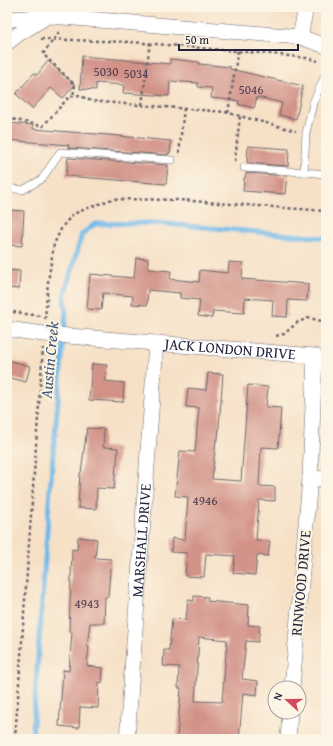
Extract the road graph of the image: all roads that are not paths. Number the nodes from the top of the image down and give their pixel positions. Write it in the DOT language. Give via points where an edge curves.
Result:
graph roads {
  1 [pos="306,7"];
  2 [pos="48,16"];
  3 [pos="7,21"];
  4 [pos="300,37"];
  5 [pos="7,43"];
  6 [pos="326,46"];
  7 [pos="326,73"];
  8 [pos="172,160"];
  9 [pos="244,168"];
  10 [pos="304,172"];
  11 [pos="326,174"];
  12 [pos="7,188"];
  13 [pos="7,329"];
  14 [pos="156,343"];
  15 [pos="310,478"];
  16 [pos="326,479"];
  17 [pos="293,680"];
  18 [pos="289,720"];
  19 [pos="127,739"];
  20 [pos="288,739"];
  1 -- 4 [label="street"];
  2 -- 3 [label="street"];
  2 -- 4 [label="street"];
  2 -- 5 [label="street"];
  4 -- 6 [label="street"];
  7 -- 10 [label="lane" via="313,103 306,133"];
  8 -- 12 [label="lane" via="60,152 42,179 23,190"];
  9 -- 10 [label="lane"];
  10 -- 11 [label="lane"];
  13 -- 14 [label="street, JACK LONDON DRIVE"];
  14 -- 15 [label="street, JACK LONDON DRIVE" via="315,356"];
  14 -- 19 [label="street, MARSHALL DRIVE"];
  15 -- 16 [label="street"];
  15 -- 17 [label="street, RINWOOD DRIVE"];
  18 -- 20 [label="street"];
}
